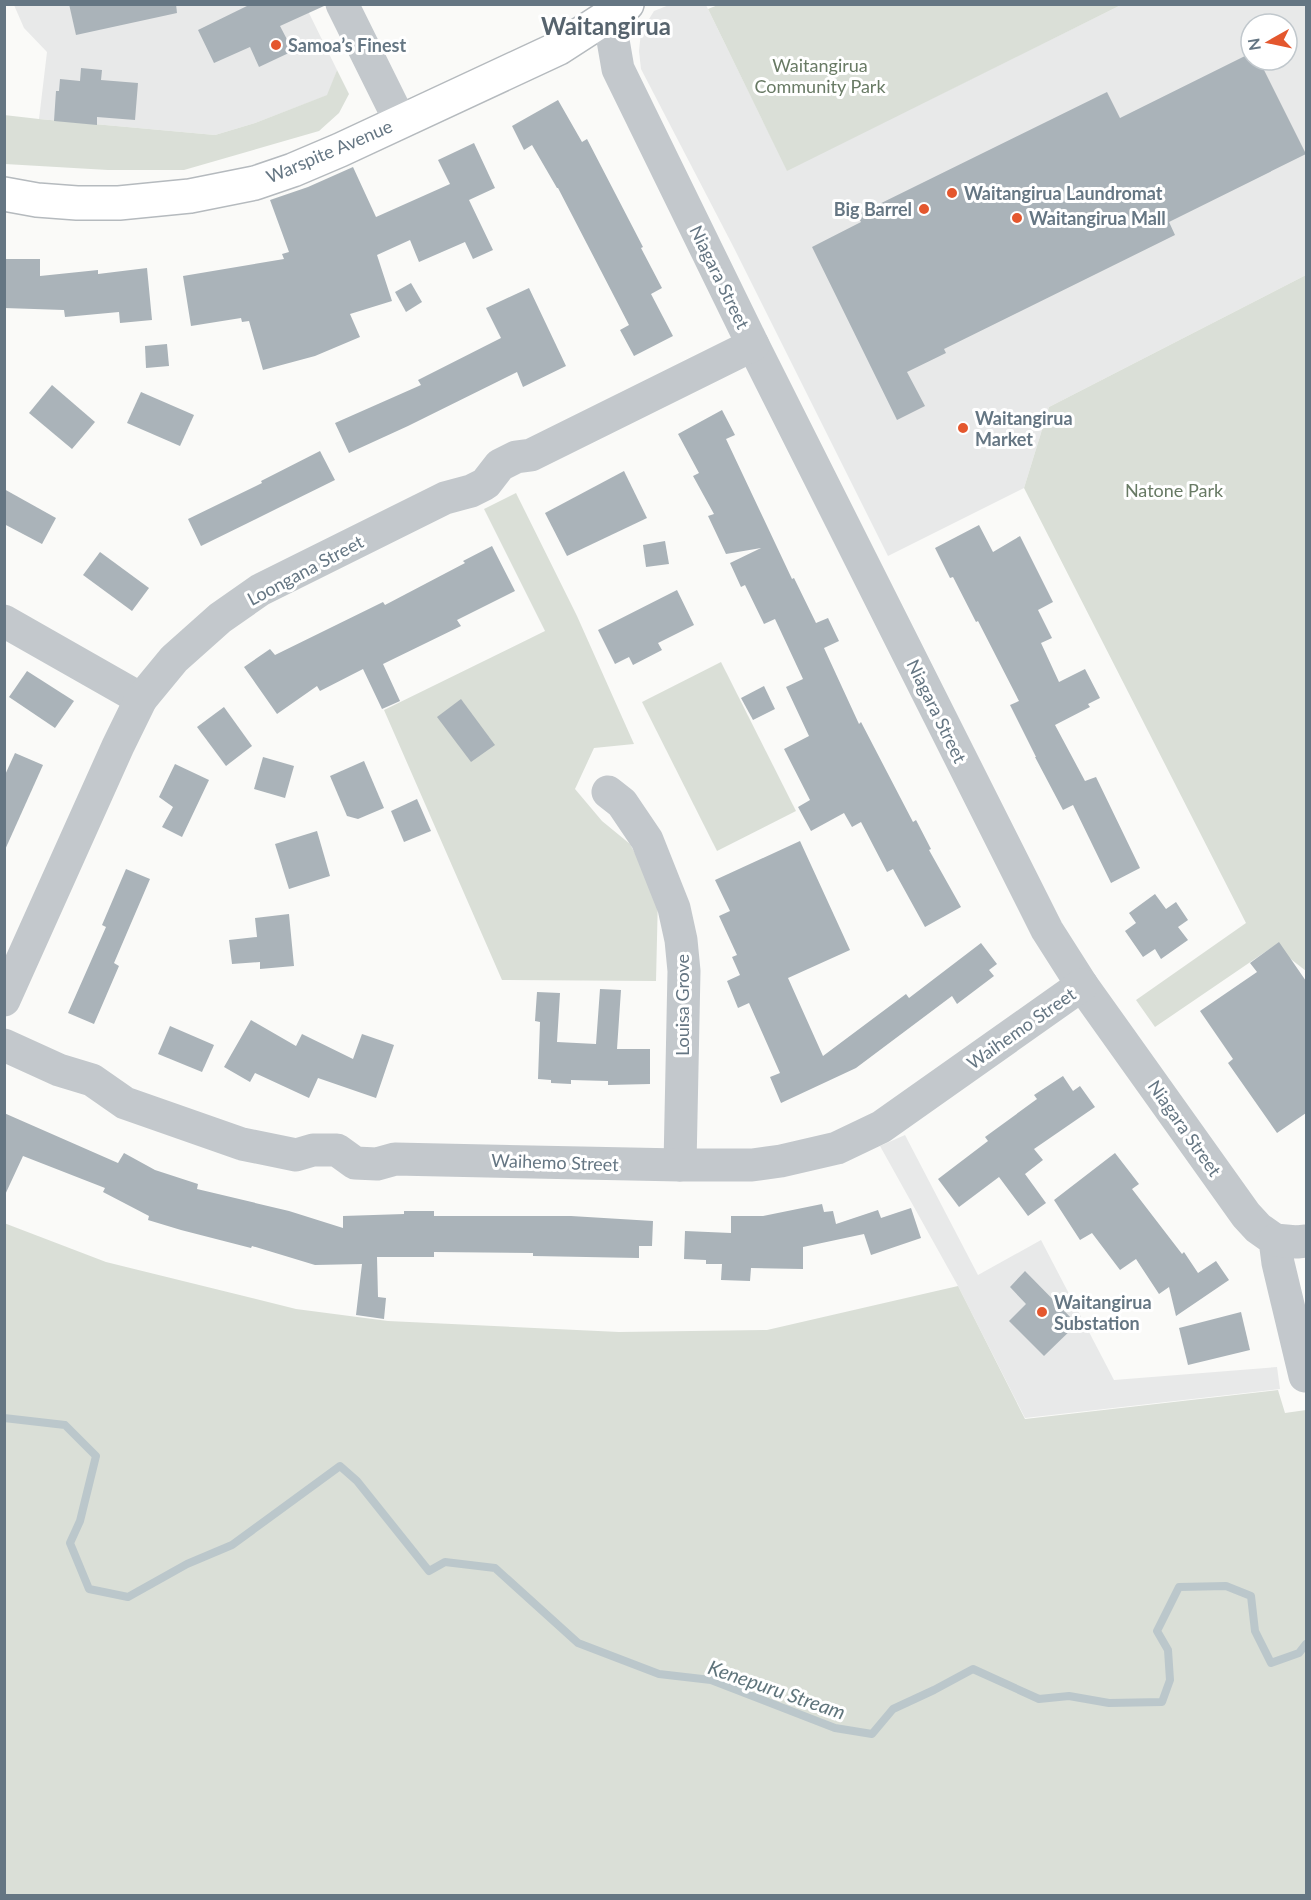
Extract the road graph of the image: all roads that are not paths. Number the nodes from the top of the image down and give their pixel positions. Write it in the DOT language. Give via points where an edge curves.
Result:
graph roads {
  1 [pos="342,4"];
  2 [pos="614,9"];
  3 [pos="400,121"];
  4 [pos="4,194"];
  5 [pos="753,345"];
  6 [pos="4,621"];
  7 [pos="141,699"];
  8 [pos="608,792"];
  9 [pos="1082,985"];
  10 [pos="4,1000"];
  11 [pos="4,1045"];
  12 [pos="680,1165"];
  13 [pos="1291,1241"];
  14 [pos="1305,1376"];
  1 -- 3 [label="street"];
  2 -- 3 [label="main road, Warspite Avenue" via="559,48"];
  2 -- 5 [label="street, Niagara Street" via="618,69"];
  3 -- 4 [label="main road, Warspite Avenue" via="293,170 255,183 190,196 118,203 37,200"];
  5 -- 7 [label="street, Loongana Street" via="531,455 500,465 486,483 471,491 445,498 260,590 220,618 174,659"];
  5 -- 9 [label="street, Niagara Street" via="1023,885"];
  6 -- 7 [label="street"];
  7 -- 10 [label="street, Loongana Street"];
  8 -- 12 [label="street, Louisa Grove" via="622,803 647,840 674,908 681,940 684,981"];
  9 -- 12 [label="street, Waihemo Street" via="881,1127 837,1148 762,1164"];
  9 -- 13 [label="street, Niagara Street" via="1246,1215 1258,1228"];
  11 -- 12 [label="street, Waihemo Street" via="92,1080 124,1103 242,1144 296,1155 337,1150 355,1163 377,1164 394,1159"];
  13 -- 14 [label="street, Niagara Street" via="1278,1263"];
}
